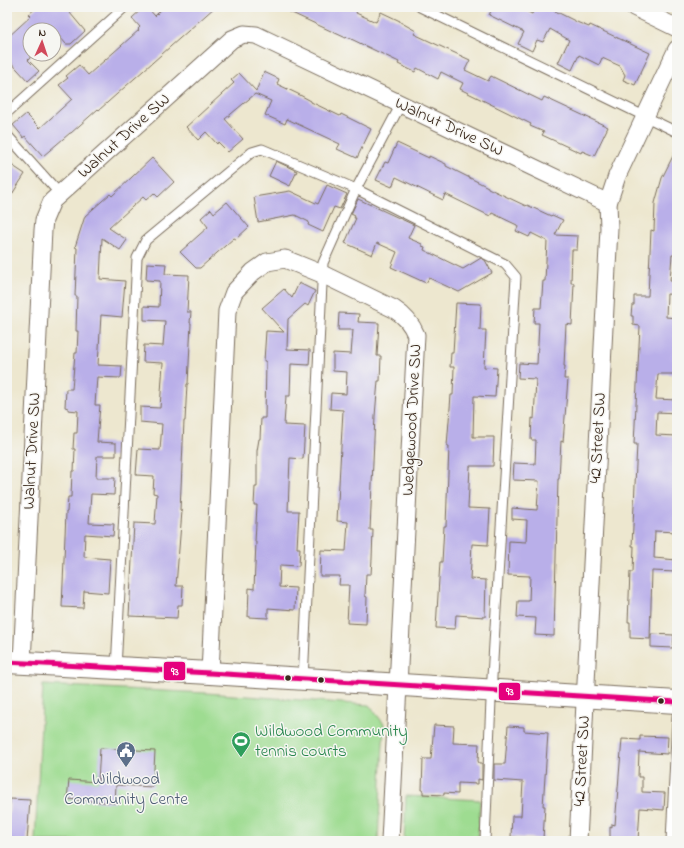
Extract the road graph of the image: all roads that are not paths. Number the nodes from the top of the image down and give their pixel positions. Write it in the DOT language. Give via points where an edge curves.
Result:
graph roads {
  1 [pos="125,7"];
  2 [pos="420,7"];
  3 [pos="634,7"];
  4 [pos="677,28"];
  5 [pos="677,49"];
  6 [pos="401,104"];
  7 [pos="7,113"];
  8 [pos="645,118"];
  9 [pos="677,132"];
  10 [pos="7,135"];
  11 [pos="356,190"];
  12 [pos="60,194"];
  13 [pos="608,203"];
  14 [pos="322,274"];
  15 [pos="14,663"];
  16 [pos="116,669"];
  17 [pos="210,673"];
  18 [pos="303,680"];
  19 [pos="398,685"];
  20 [pos="492,691"];
  21 [pos="585,697"];
  22 [pos="677,702"];
  23 [pos="677,716"];
  24 [pos="390,841"];
  25 [pos="485,841"];
  26 [pos="578,841"];
  27 [pos="672,841"];
  1 -- 7 [label="lane"];
  2 -- 8 [label="lane"];
  3 -- 4 [label="street"];
  5 -- 8 [label="street, 42 Street SW"];
  6 -- 11 [label="lane"];
  6 -- 12 [label="street, Walnut Drive SW" via="268,41 244,34 222,47"];
  6 -- 13 [label="street, Walnut Drive SW"];
  8 -- 9 [label="lane"];
  8 -- 13 [label="street, 42 Street SW"];
  10 -- 12 [label="lane"];
  11 -- 14 [label="lane" via="323,263"];
  11 -- 16 [label="lane" via="262,149 252,152 146,240 137,258"];
  11 -- 20 [label="lane" via="504,264 516,277"];
  12 -- 15 [label="street, Walnut Drive SW" via="52,201 43,230"];
  13 -- 21 [label="street, 42 Street SW" via="609,228"];
  14 -- 17 [label="street, Wedgewood Drive SW" via="285,259 267,262 242,283 230,302"];
  14 -- 18 [label="lane"];
  14 -- 19 [label="street, Wedgewood Drive SW" via="403,314 411,323 416,335"];
  15 -- 16 [label="street"];
  16 -- 17 [label="street"];
  17 -- 18 [label="street"];
  18 -- 19 [label="street"];
  19 -- 20 [label="street"];
  19 -- 24 [label="street, Wedgewood Drive SW"];
  20 -- 21 [label="street"];
  20 -- 25 [label="lane"];
  21 -- 22 [label="street"];
  21 -- 26 [label="street, 42 Street SW"];
  23 -- 27 [label="lane"];
}
